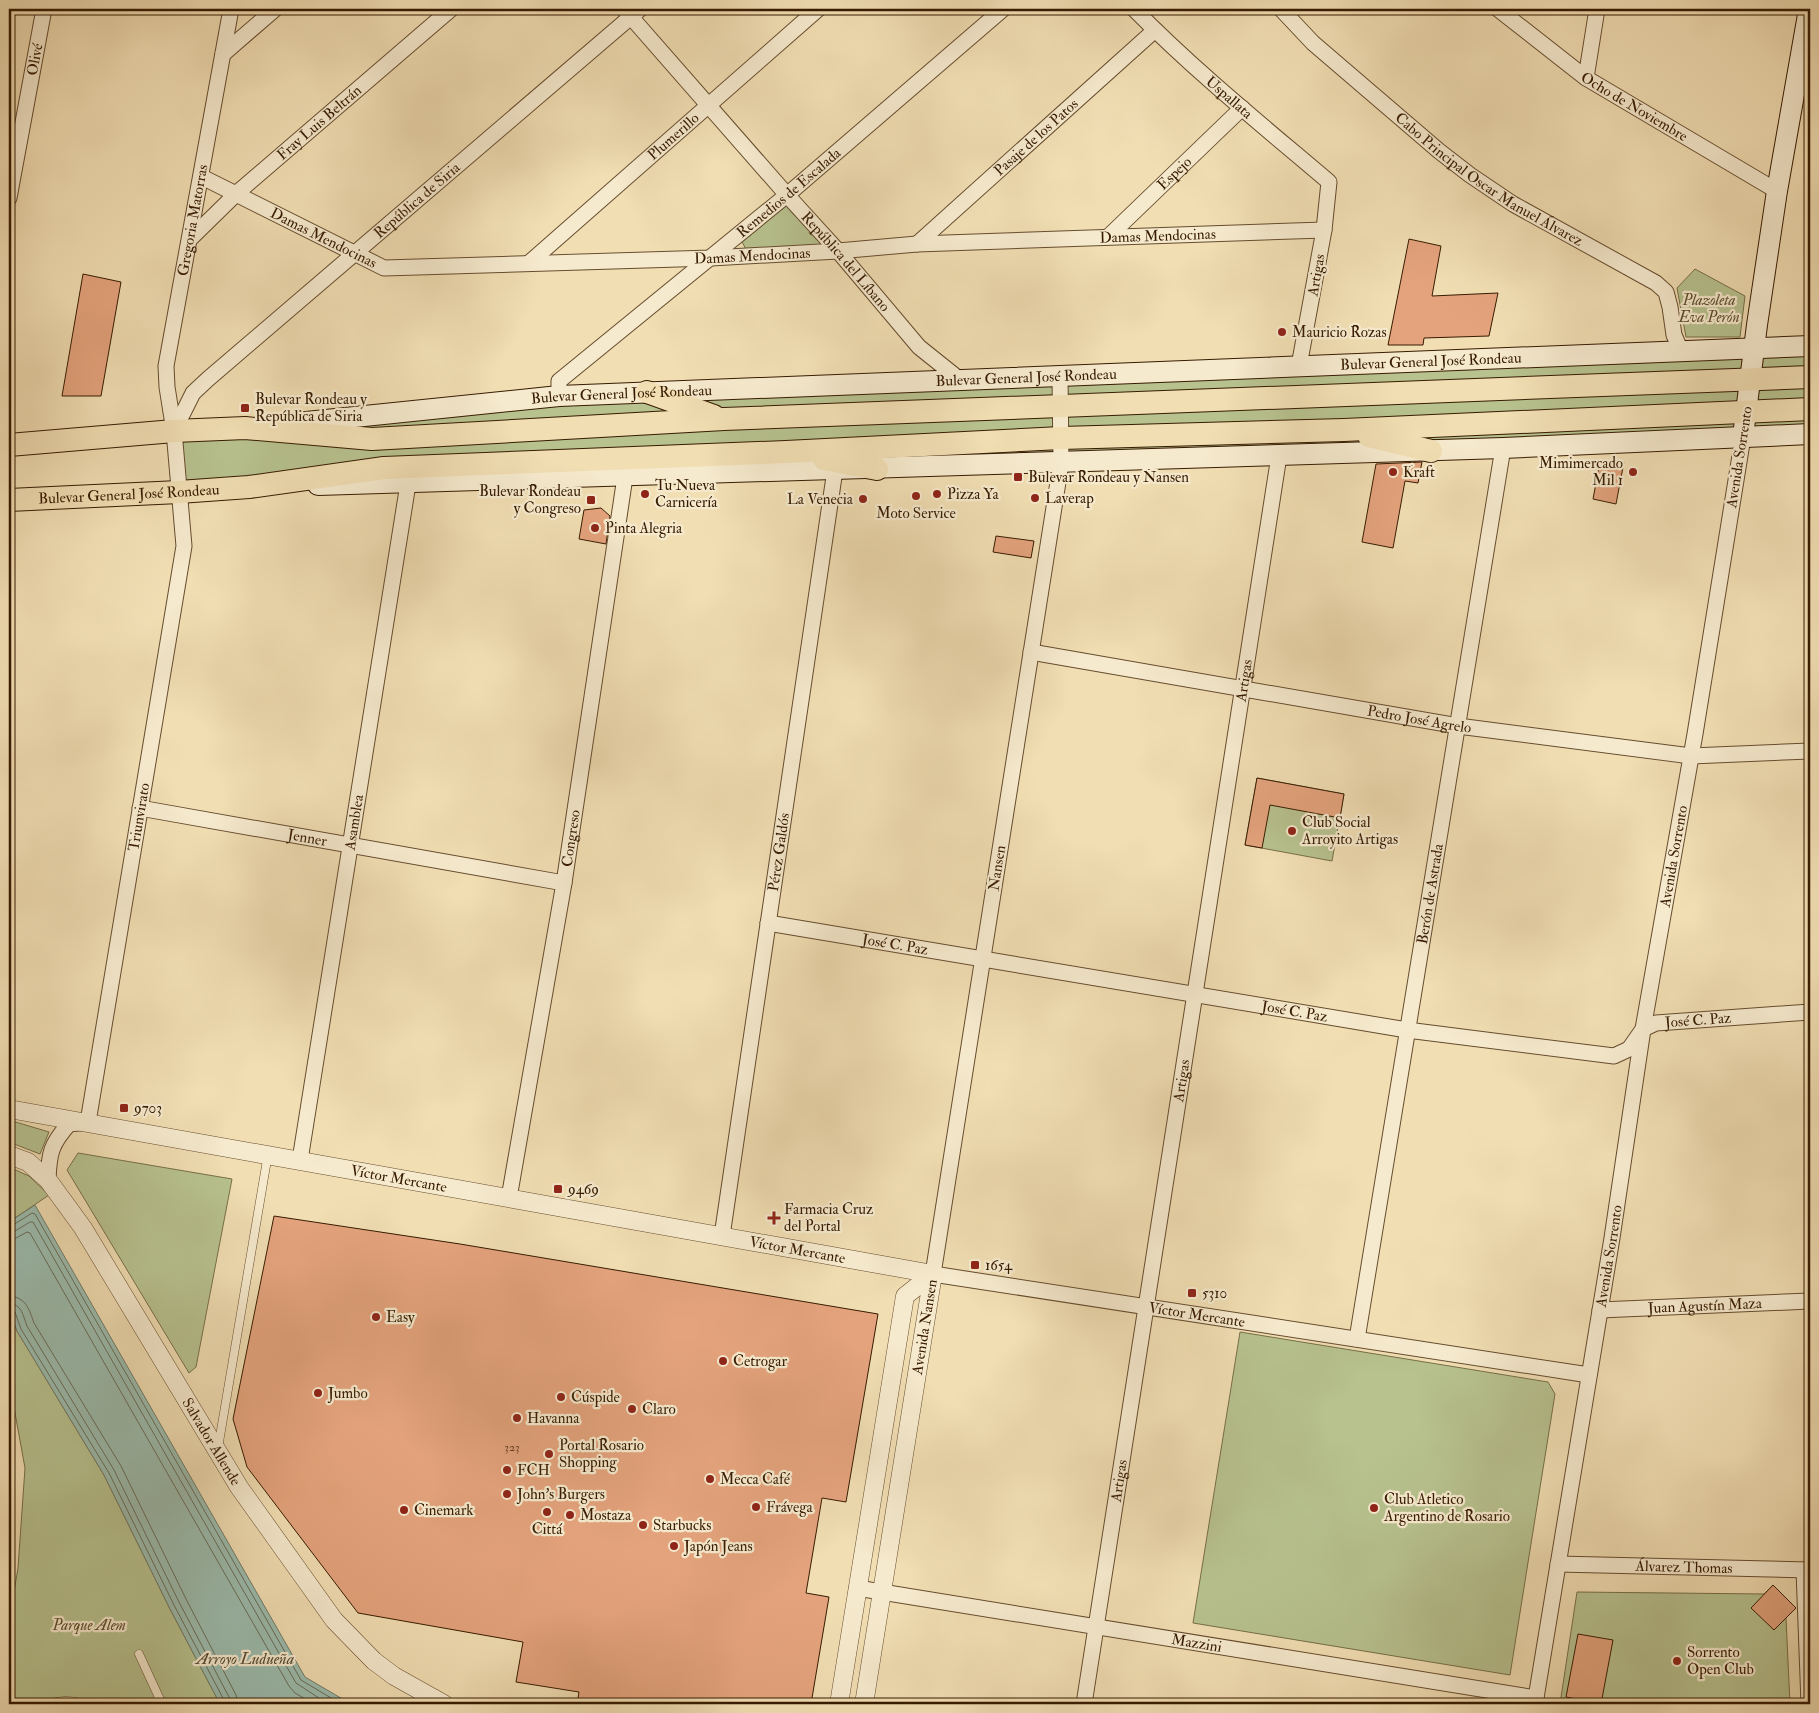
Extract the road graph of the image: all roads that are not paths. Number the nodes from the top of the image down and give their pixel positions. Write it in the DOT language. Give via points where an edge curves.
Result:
graph roads {
  1 [pos="44,9"];
  2 [pos="231,9"];
  3 [pos="275,9"];
  4 [pos="451,9"];
  5 [pos="818,9"];
  6 [pos="1002,9"];
  7 [pos="1134,9"];
  8 [pos="1281,9"];
  9 [pos="1498,9"];
  10 [pos="1597,9"];
  11 [pos="1809,9"];
  12 [pos="632,12"];
  13 [pos="1155,30"];
  14 [pos="1808,30"];
  15 [pos="223,54"];
  16 [pos="1586,78"];
  17 [pos="708,105"];
  18 [pos="1242,108"];
  19 [pos="12,162"];
  20 [pos="202,176"];
  21 [pos="1329,182"];
  22 [pos="1777,191"];
  23 [pos="236,193"];
  24 [pos="787,195"];
  25 [pos="9,198"];
  26 [pos="1324,230"];
  27 [pos="1108,237"];
  28 [pos="190,239"];
  29 [pos="917,244"];
  30 [pos="838,251"];
  31 [pos="356,254"];
  32 [pos="711,258"];
  33 [pos="529,263"];
  34 [pos="1810,346"];
  35 [pos="1754,348"];
  36 [pos="1681,351"];
  37 [pos="1299,366"];
  38 [pos="1060,376"];
  39 [pos="1810,377"];
  40 [pos="983,379"];
  41 [pos="1750,380"];
  42 [pos="167,387"];
  43 [pos="648,392"];
  44 [pos="193,393"];
  45 [pos="559,396"];
  46 [pos="1061,405"];
  47 [pos="1810,409"];
  48 [pos="1746,411"];
  49 [pos="724,419"];
  50 [pos="245,428"];
  51 [pos="1344,430"];
  52 [pos="174,431"];
  53 [pos="1810,434"];
  54 [pos="1743,437"];
  55 [pos="1061,438"];
  56 [pos="9,445"];
  57 [pos="1503,448"];
  58 [pos="1430,451"];
  59 [pos="786,452"];
  60 [pos="1278,456"];
  61 [pos="1061,463"];
  62 [pos="877,469"];
  63 [pos="836,470"];
  64 [pos="625,477"];
  65 [pos="408,484"];
  66 [pos="249,487"];
  67 [pos="179,492"];
  68 [pos="9,500"];
  69 [pos="1031,652"];
  70 [pos="1242,688"];
  71 [pos="1458,726"];
  72 [pos="1810,751"];
  73 [pos="1691,756"];
  74 [pos="140,808"];
  75 [pos="351,845"];
  76 [pos="564,883"];
  77 [pos="768,923"];
  78 [pos="983,959"];
  79 [pos="1195,994"];
  80 [pos="1810,1012"];
  81 [pos="1643,1029"];
  82 [pos="1407,1030"];
  83 [pos="9,1109"];
  84 [pos="88,1122"];
  85 [pos="268,1154"];
  86 [pos="9,1155"];
  87 [pos="300,1160"];
  88 [pos="48,1180"];
  89 [pos="509,1198"];
  90 [pos="722,1236"];
  91 [pos="933,1274"];
  92 [pos="1810,1301"];
  93 [pos="1146,1306"];
  94 [pos="1600,1310"];
  95 [pos="1356,1339"];
  96 [pos="1589,1375"];
  97 [pos="218,1452"];
  98 [pos="1558,1564"];
  99 [pos="1807,1570"];
  100 [pos="858,1588"];
  101 [pos="882,1591"];
  102 [pos="1096,1626"];
  103 [pos="139,1654"];
  104 [pos="1536,1701"];
  105 [pos="48,1704"];
  106 [pos="82,1704"];
  107 [pos="162,1704"];
  108 [pos="444,1704"];
  109 [pos="839,1704"];
  110 [pos="864,1704"];
  111 [pos="1084,1704"];
  112 [pos="1809,1704"];
  1 -- 19 [label="street, Olivé"];
  2 -- 15 [label="street, Gregoria Matorras"];
  3 -- 15 [label="street"];
  4 -- 23 [label="street, Fray Luis Beltrán"];
  5 -- 17 [label="street, Plumerillo"];
  6 -- 24 [label="street, Remedios de Escalada"];
  7 -- 13 [label="street, Uspallata"];
  8 -- 36 [label="street, Cabo Principal Oscar Manuel Álvarez" via="1313,43 1470,175 1513,204 1656,283 1666,292 1674,335"];
  9 -- 16 [label="street, Ocho de Noviembre"];
  10 -- 16 [label="street"];
  11 -- 14 [label="main road, Avenida Sorrento"];
  12 -- 17 [label="street, República del Líbano"];
  12 -- 31 [label="street, República de Siria"];
  13 -- 18 [label="street, Uspallata"];
  13 -- 29 [label="street, Pasaje de los Patos"];
  14 -- 22 [label="main road, Avenida Sorrento"];
  15 -- 20 [label="street, Gregoria Matorras"];
  16 -- 22 [label="street, Ocho de Noviembre"];
  17 -- 24 [label="street, República del Líbano"];
  17 -- 33 [label="street, Plumerillo"];
  18 -- 21 [label="street, Uspallata"];
  18 -- 27 [label="street, Espejo"];
  19 -- 25 [label="street, Olivé"];
  20 -- 23 [label="street, Damas Mendocinas"];
  20 -- 28 [label="street, Gregoria Matorras"];
  21 -- 26 [label="street, Artigas"];
  22 -- 35 [label="main road, Avenida Sorrento"];
  23 -- 28 [label="street, Fray Luis Beltrán"];
  23 -- 31 [label="street, Damas Mendocinas"];
  24 -- 30 [label="street, República del Líbano"];
  24 -- 32 [label="street, Remedios de Escalada"];
  26 -- 27 [label="street, Damas Mendocinas"];
  26 -- 37 [label="street, Artigas"];
  27 -- 29 [label="street, Damas Mendocinas"];
  28 -- 42 [label="street, Gregoria Matorras" via="166,366"];
  29 -- 30 [label="street, Damas Mendocinas"];
  30 -- 32 [label="street, Damas Mendocinas"];
  30 -- 40 [label="street, República del Líbano" via="919,347 959,379"];
  31 -- 33 [label="street, Damas Mendocinas" via="384,268"];
  31 -- 44 [label="street, República de Siria"];
  32 -- 33 [label="street, Damas Mendocinas"];
  32 -- 45 [label="street, Remedios de Escalada" via="559,381"];
  34 -- 35 [label="main road, Bulevar General José Rondeau"];
  35 -- 36 [label="main road, Bulevar General José Rondeau"];
  35 -- 41 [label="main road, Avenida Sorrento"];
  36 -- 37 [label="main road, Bulevar General José Rondeau"];
  37 -- 38 [label="main road, Bulevar General José Rondeau"];
  38 -- 40 [label="main road, Bulevar General José Rondeau"];
  38 -- 46 [label="street"];
  39 -- 41 [label="main road, Bulevar General José Rondeau"];
  40 -- 43 [label="main road, Bulevar General José Rondeau"];
  41 -- 46 [label="main road, Bulevar General José Rondeau"];
  41 -- 48 [label="main road, Avenida Sorrento"];
  42 -- 44 [label="street" via="174,393"];
  42 -- 52 [label="street, Gregoria Matorras"];
  43 -- 45 [label="main road, Bulevar General José Rondeau"];
  43 -- 49 [label="main road"];
  44 -- 52 [label="street, República de Siria"];
  45 -- 50 [label="main road, Bulevar General José Rondeau"];
  46 -- 49 [label="main road, Bulevar General José Rondeau"];
  46 -- 55 [label="street"];
  47 -- 48 [label="main road, Bulevar General José Rondeau"];
  48 -- 51 [label="main road, Bulevar General José Rondeau"];
  48 -- 54 [label="main road, Avenida Sorrento"];
  49 -- 50 [label="main road, Bulevar General José Rondeau" via="372,439"];
  50 -- 52 [label="main road, Bulevar General José Rondeau"];
  51 -- 55 [label="main road, Bulevar General José Rondeau"];
  51 -- 58 [label="main road"];
  52 -- 56 [label="main road, Bulevar General José Rondeau"];
  52 -- 67 [label="street, Triunvirato"];
  53 -- 54 [label="main road, Bulevar General José Rondeau"];
  54 -- 57 [label="main road, Bulevar General José Rondeau"];
  54 -- 73 [label="street, Avenida Sorrento"];
  55 -- 59 [label="main road, Bulevar General José Rondeau"];
  55 -- 61 [label="street"];
  57 -- 58 [label="main road, Bulevar General José Rondeau"];
  57 -- 71 [label="street, Berón de Astrada"];
  58 -- 60 [label="main road, Bulevar General José Rondeau"];
  59 -- 62 [label="main road"];
  59 -- 66 [label="main road, Bulevar General José Rondeau" via="384,468"];
  60 -- 61 [label="main road, Bulevar General José Rondeau"];
  60 -- 70 [label="street, Artigas"];
  61 -- 62 [label="main road, Bulevar General José Rondeau"];
  61 -- 69 [label="street, Nansen"];
  62 -- 63 [label="main road, Bulevar General José Rondeau"];
  63 -- 64 [label="main road, Bulevar General José Rondeau"];
  63 -- 77 [label="street, Pérez Galdós"];
  64 -- 65 [label="main road, Bulevar General José Rondeau"];
  64 -- 76 [label="street, Congreso"];
  65 -- 66 [label="main road, Bulevar General José Rondeau"];
  65 -- 75 [label="street, Asamblea"];
  66 -- 67 [label="main road, Bulevar General José Rondeau"];
  67 -- 68 [label="main road, Bulevar General José Rondeau"];
  67 -- 74 [label="street, Triunvirato" via="184,546"];
  69 -- 70 [label="street, Pedro José Agrelo"];
  69 -- 78 [label="street, Nansen"];
  70 -- 71 [label="street, Pedro José Agrelo"];
  70 -- 79 [label="street, Artigas"];
  71 -- 73 [label="street, Pedro José Agrelo"];
  71 -- 82 [label="street, Berón de Astrada"];
  72 -- 73 [label="street, Pedro José Agrelo"];
  73 -- 81 [label="street, Avenida Sorrento"];
  74 -- 75 [label="street, Jenner"];
  74 -- 84 [label="street, Triunvirato"];
  75 -- 76 [label="street, Jenner"];
  75 -- 87 [label="street, Asamblea"];
  76 -- 89 [label="street, Congreso"];
  77 -- 78 [label="street, José C. Paz"];
  77 -- 90 [label="street, Pérez Galdós"];
  78 -- 79 [label="street, José C. Paz"];
  78 -- 91 [label="street, Nansen"];
  79 -- 82 [label="street, José C. Paz"];
  79 -- 93 [label="street, Artigas"];
  80 -- 81 [label="street, José C. Paz" via="1665,1021"];
  81 -- 82 [label="street, José C. Paz" via="1630,1049 1614,1056"];
  81 -- 94 [label="street, Avenida Sorrento"];
  82 -- 95 [label="street, Berón de Astrada"];
  83 -- 84 [label="street, Víctor Mercante"];
  84 -- 85 [label="street, Víctor Mercante"];
  84 -- 88 [label="street" via="69,1124 58,1137 48,1157"];
  85 -- 87 [label="street, Víctor Mercante"];
  85 -- 97 [label="lane"];
  86 -- 88 [label="street, Salvador Allende" via="28,1162"];
  87 -- 89 [label="street, Víctor Mercante"];
  88 -- 97 [label="street, Salvador Allende" via="83,1228"];
  89 -- 90 [label="street, Víctor Mercante"];
  90 -- 91 [label="street, Víctor Mercante"];
  91 -- 93 [label="street, Víctor Mercante"];
  91 -- 100 [label="street, Avenida Nansen" via="905,1296"];
  91 -- 101 [label="street, Avenida Nansen"];
  92 -- 94 [label="street, Juan Agustín Maza"];
  93 -- 95 [label="street, Víctor Mercante"];
  93 -- 102 [label="street, Artigas"];
  94 -- 96 [label="street, Avenida Sorrento"];
  95 -- 96 [label="street, Víctor Mercante"];
  96 -- 98 [label="street, Avenida Sorrento"];
  97 -- 108 [label="street, Salvador Allende" via="239,1488 334,1620 394,1676"];
  98 -- 99 [label="street, Álvarez Thomas"];
  98 -- 104 [label="street, Avenida Sorrento"];
  99 -- 112 [label="street"];
  100 -- 101 [label="street, Mazzini"];
  100 -- 109 [label="street, Avenida Nansen"];
  101 -- 102 [label="street, Mazzini"];
  101 -- 110 [label="street, Avenida Nansen"];
  102 -- 104 [label="street, Mazzini"];
  102 -- 111 [label="street, Artigas"];
  103 -- 107 [label="lane"];
  105 -- 106 [label="lane" via="60,1701"];
}
